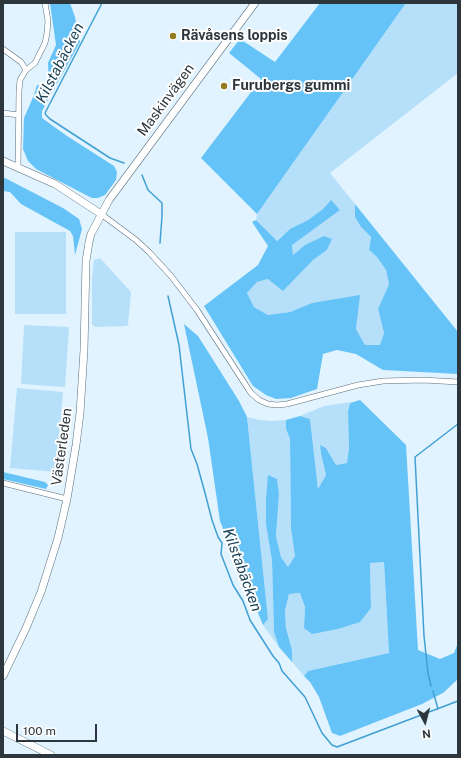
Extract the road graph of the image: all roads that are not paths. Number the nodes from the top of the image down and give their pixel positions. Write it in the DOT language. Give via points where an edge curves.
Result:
graph roads {
  1 [pos="45,3"];
  2 [pos="255,3"];
  3 [pos="3,49"];
  4 [pos="26,70"];
  5 [pos="3,113"];
  6 [pos="19,115"];
  7 [pos="3,161"];
  8 [pos="18,167"];
  9 [pos="101,214"];
  10 [pos="458,382"];
  11 [pos="3,483"];
  12 [pos="67,499"];
  13 [pos="3,676"];
  14 [pos="3,731"];
  15 [pos="52,755"];
  1 -- 4 [label="street" via="48,21 45,43 35,63"];
  2 -- 9 [label="street, Maskinvägen"];
  3 -- 4 [label="street" via="21,62"];
  4 -- 6 [label="street" via="20,80 18,91"];
  5 -- 6 [label="street"];
  6 -- 8 [label="street"];
  7 -- 8 [label="street"];
  8 -- 9 [label="street" via="55,184"];
  9 -- 10 [label="street" via="136,240 171,276 192,302 245,384 259,400 268,404 287,404 358,384 383,381"];
  9 -- 12 [label="street, Västerleden" via="90,238 86,256 81,400"];
  11 -- 12 [label="street"];
  12 -- 13 [label="street, Västerleden" via="41,592"];
  14 -- 15 [label="street"];
}
